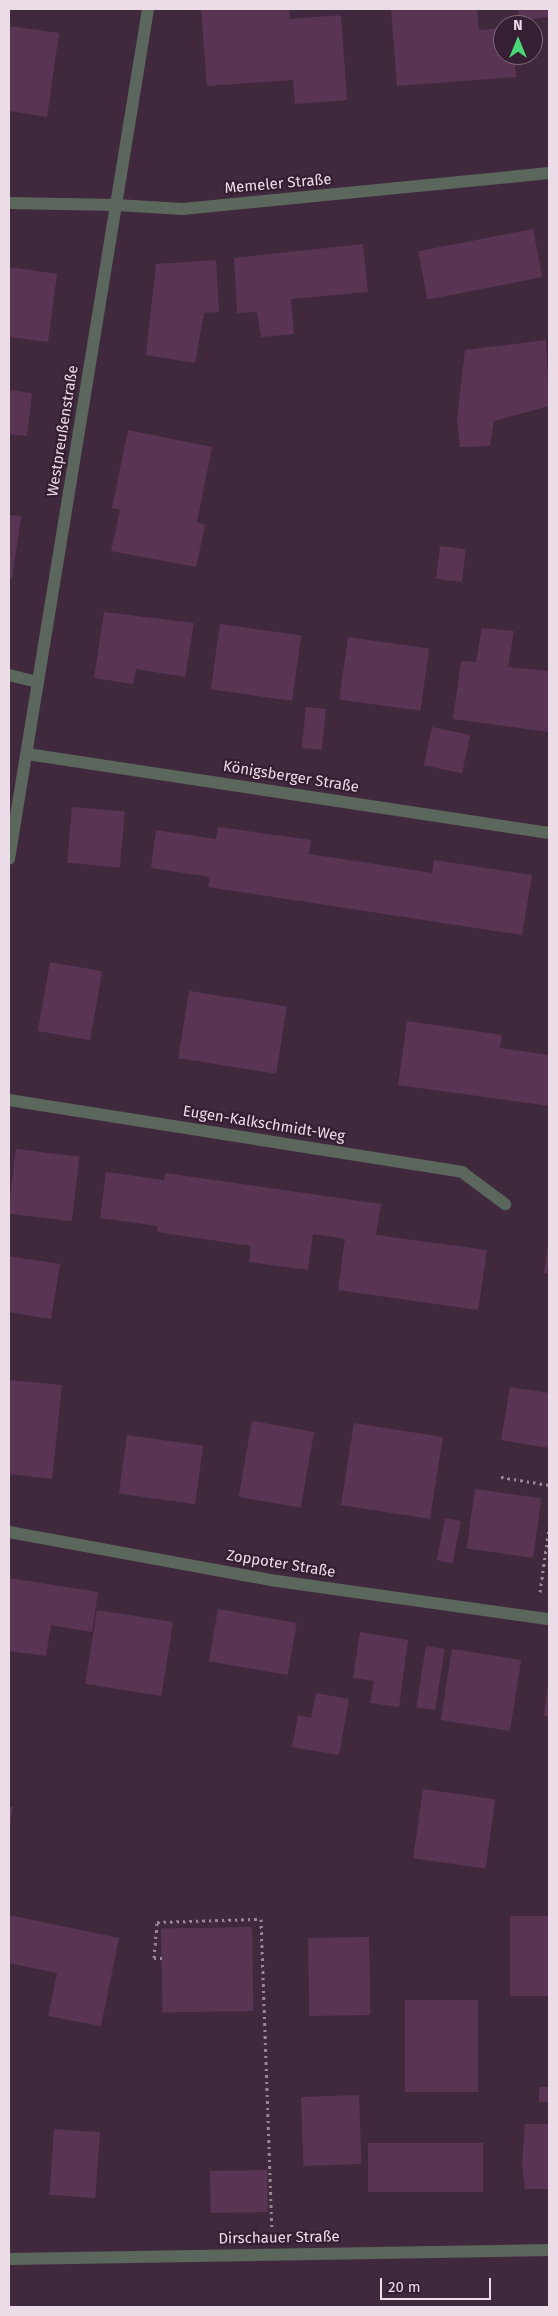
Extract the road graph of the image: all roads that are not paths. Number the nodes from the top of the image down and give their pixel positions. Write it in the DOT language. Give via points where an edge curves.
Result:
graph roads {
  1 [pos="148,9"];
  2 [pos="549,173"];
  3 [pos="9,203"];
  4 [pos="116,205"];
  5 [pos="9,675"];
  6 [pos="38,682"];
  7 [pos="27,754"];
  8 [pos="549,833"];
  9 [pos="9,859"];
  10 [pos="9,1100"];
  11 [pos="505,1204"];
  12 [pos="9,1532"];
  13 [pos="549,1619"];
  14 [pos="549,2250"];
  15 [pos="9,2259"];
  1 -- 4 [label="street, Westpreußenstraße"];
  2 -- 4 [label="street, Memeler Straße" via="183,209"];
  3 -- 4 [label="street, Memeler Straße"];
  4 -- 6 [label="street, Westpreußenstraße"];
  5 -- 6 [label="street"];
  6 -- 7 [label="street, Westpreußenstraße"];
  7 -- 8 [label="street, Königsberger Straße"];
  7 -- 9 [label="street, Westpreußenstraße"];
  10 -- 11 [label="street, Eugen-Kalkschmidt-Weg" via="462,1172"];
  12 -- 13 [label="street, Zoppoter Straße" via="277,1581"];
  14 -- 15 [label="street, Dirschauer Straße"];
}
